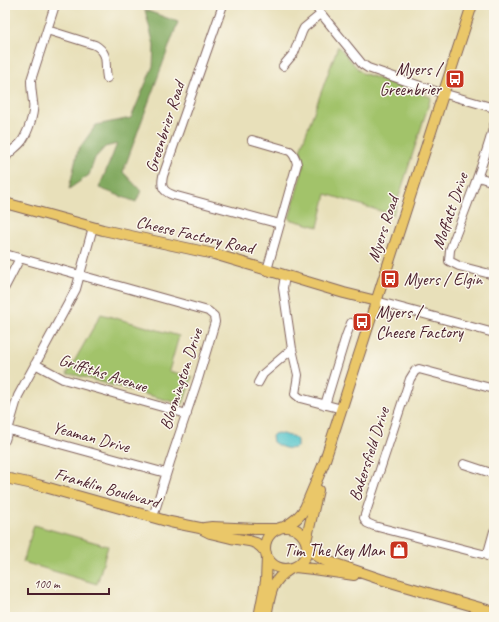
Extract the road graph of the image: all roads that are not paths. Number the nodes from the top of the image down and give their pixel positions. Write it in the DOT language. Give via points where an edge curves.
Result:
graph roads {
  1 [pos="54,5"];
  2 [pos="223,5"];
  3 [pos="314,5"];
  4 [pos="472,5"];
  5 [pos="321,14"];
  6 [pos="47,30"];
  7 [pos="283,66"];
  8 [pos="107,78"];
  9 [pos="443,93"];
  10 [pos="494,108"];
  11 [pos="494,125"];
  12 [pos="252,140"];
  13 [pos="5,159"];
  14 [pos="478,177"];
  15 [pos="494,182"];
  16 [pos="5,203"];
  17 [pos="280,224"];
  18 [pos="93,227"];
  19 [pos="5,254"];
  20 [pos="20,258"];
  21 [pos="267,270"];
  22 [pos="80,275"];
  23 [pos="494,275"];
  24 [pos="285,276"];
  25 [pos="5,287"];
  26 [pos="376,301"];
  27 [pos="351,323"];
  28 [pos="494,333"];
  29 [pos="292,349"];
  30 [pos="35,364"];
  31 [pos="258,383"];
  32 [pos="494,389"];
  33 [pos="325,405"];
  34 [pos="342,409"];
  35 [pos="187,414"];
  36 [pos="6,429"];
  37 [pos="5,440"];
  38 [pos="324,462"];
  39 [pos="464,464"];
  40 [pos="166,473"];
  41 [pos="494,474"];
  42 [pos="5,478"];
  43 [pos="153,517"];
  44 [pos="200,528"];
  45 [pos="281,528"];
  46 [pos="494,531"];
  47 [pos="307,543"];
  48 [pos="267,555"];
  49 [pos="491,556"];
  50 [pos="292,568"];
  51 [pos="380,579"];
  52 [pos="494,612"];
  53 [pos="259,617"];
  54 [pos="266,617"];
  1 -- 6 [label="street"];
  2 -- 17 [label="street, Greenbrier Road" via="163,176 162,186 166,192 173,195"];
  3 -- 5 [label="street"];
  4 -- 9 [label="main road, Myers Road"];
  5 -- 7 [label="street" via="304,28 294,53"];
  5 -- 9 [label="street" via="368,68"];
  6 -- 8 [label="street" via="100,48 105,56"];
  6 -- 13 [label="street" via="31,80 33,107 30,122 22,140"];
  9 -- 10 [label="street"];
  9 -- 26 [label="main road, Myers Road"];
  11 -- 14 [label="street, Moffatt Drive"];
  12 -- 17 [label="street" via="290,151 296,160"];
  14 -- 15 [label="street"];
  14 -- 23 [label="street, Moffatt Drive" via="450,250 449,261"];
  16 -- 18 [label="main road, Cheese Factory Road"];
  17 -- 21 [label="street"];
  18 -- 21 [label="main road, Cheese Factory Road" via="208,252"];
  18 -- 22 [label="street"];
  19 -- 20 [label="street"];
  20 -- 22 [label="street"];
  20 -- 25 [label="street"];
  21 -- 24 [label="main road, Cheese Factory Road"];
  22 -- 30 [label="street" via="73,294"];
  22 -- 35 [label="street, Bloomington Drive" via="208,311 214,316 215,322"];
  24 -- 26 [label="main road, Cheese Factory Road"];
  24 -- 29 [label="street" via="283,288"];
  26 -- 28 [label="street"];
  26 -- 34 [label="main road, Myers Road"];
  27 -- 33 [label="street"];
  29 -- 31 [label="street" via="263,374"];
  29 -- 33 [label="street" via="298,375 295,394 300,398"];
  30 -- 35 [label="street, Griffiths Avenue" via="64,379"];
  30 -- 36 [label="street" via="18,396"];
  32 -- 49 [label="street, Bakersfield Drive" via="419,369 415,371 410,379 364,518 367,523 374,526"];
  33 -- 34 [label="street"];
  34 -- 38 [label="main road, Myers Road"];
  35 -- 40 [label="street, Bloomington Drive"];
  36 -- 37 [label="street"];
  36 -- 40 [label="street, Yeaman Drive"];
  38 -- 45 [label="main road, Myers Road" via="301,515"];
  38 -- 47 [label="main road, Myers Road"];
  39 -- 41 [label="street"];
  40 -- 43 [label="street, Bloomington Drive"];
  42 -- 43 [label="main road, Franklin Boulevard"];
  43 -- 44 [label="main road, Franklin Boulevard"];
  44 -- 45 [label="main road, Franklin Boulevard"];
  44 -- 48 [label="main road, Franklin Boulevard" via="210,533 256,543"];
  45 -- 47 [label="main road" via="295,528 304,536"];
  45 -- 48 [label="main road" via="267,539"];
  46 -- 49 [label="street"];
  47 -- 50 [label="main road" via="305,558"];
  47 -- 51 [label="main road" via="318,557 324,560"];
  48 -- 50 [label="main road" via="271,563 277,567"];
  48 -- 53 [label="main road" via="266,581"];
  50 -- 51 [label="main road"];
  50 -- 54 [label="main road" via="283,573 275,583"];
  51 -- 52 [label="main road"];
}
